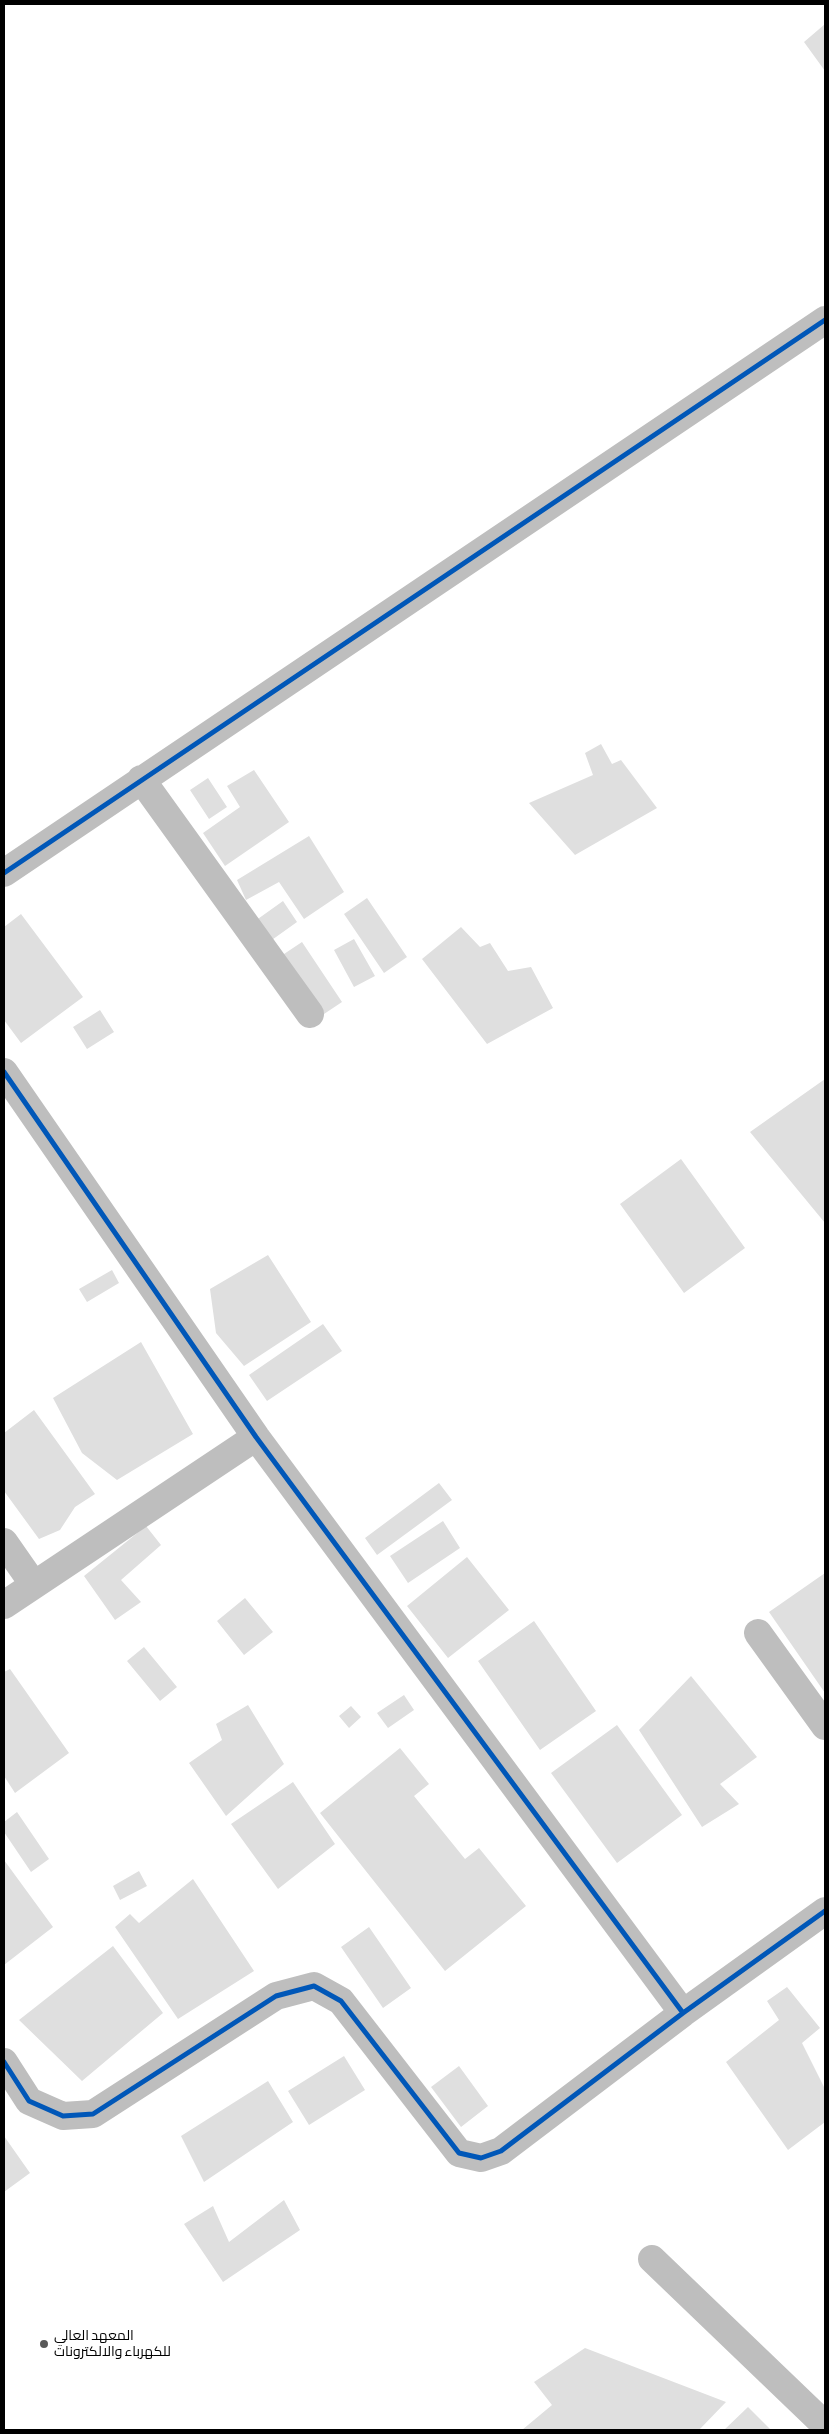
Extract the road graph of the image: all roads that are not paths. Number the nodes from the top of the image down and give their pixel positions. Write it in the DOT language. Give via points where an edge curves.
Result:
graph roads {
  1 [pos="825,320"];
  2 [pos="141,779"];
  3 [pos="4,873"];
  4 [pos="310,1014"];
  5 [pos="4,1072"];
  6 [pos="256,1437"];
  7 [pos="4,1542"];
  8 [pos="34,1585"];
  9 [pos="4,1605"];
  10 [pos="758,1633"];
  11 [pos="825,1726"];
  12 [pos="825,1912"];
  13 [pos="683,2013"];
  14 [pos="4,2062"];
  15 [pos="652,2259"];
  16 [pos="825,2425"];
  1 -- 2 [label="street"];
  2 -- 3 [label="street"];
  2 -- 4 [label="street"];
  5 -- 6 [label="street"];
  6 -- 8 [label="street"];
  6 -- 13 [label="street"];
  7 -- 8 [label="street"];
  8 -- 9 [label="street"];
  10 -- 11 [label="street"];
  12 -- 13 [label="street"];
  13 -- 14 [label="street" via="501,2151 481,2158 459,2153 341,2001 314,1986 276,1996 93,2114 63,2116 29,2101"];
  15 -- 16 [label="street"];
}
